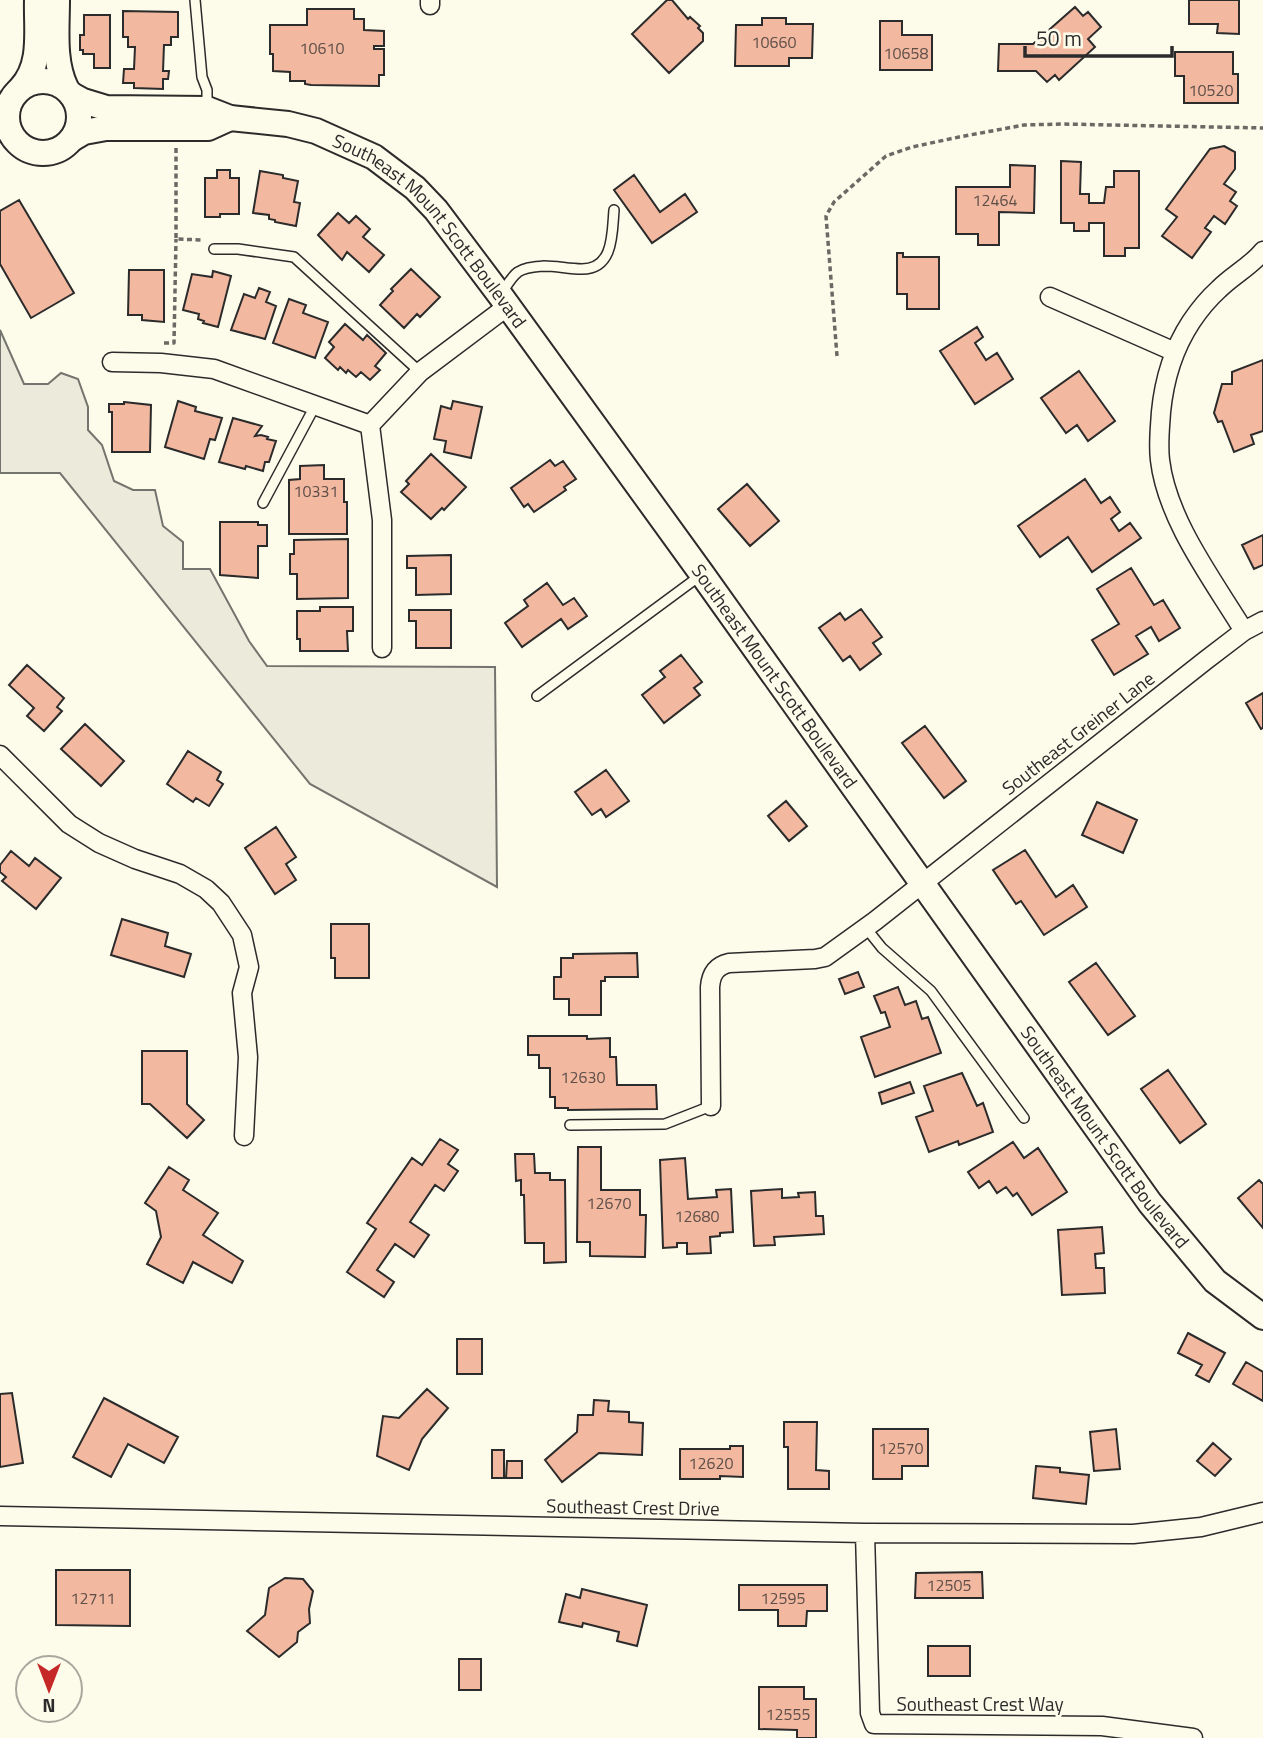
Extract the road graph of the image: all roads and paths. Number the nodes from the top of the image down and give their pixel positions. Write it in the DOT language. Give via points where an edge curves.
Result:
graph roads {
  1 [pos="37,0"];
  2 [pos="57,0"];
  3 [pos="195,0"];
  4 [pos="69,92"];
  5 [pos="12,95"];
  6 [pos="218,113"];
  7 [pos="176,128"];
  8 [pos="1263,128"];
  9 [pos="7,135"];
  10 [pos="72,139"];
  11 [pos="614,210"];
  12 [pos="176,239"];
  13 [pos="214,249"];
  14 [pos="1263,251"];
  15 [pos="1050,297"];
  16 [pos="504,301"];
  17 [pos="1175,352"];
  18 [pos="837,356"];
  19 [pos="112,362"];
  20 [pos="161,363"];
  21 [pos="420,372"];
  22 [pos="315,406"];
  23 [pos="370,425"];
  24 [pos="263,503"];
  25 [pos="702,574"];
  26 [pos="1263,621"];
  27 [pos="1244,631"];
  28 [pos="382,648"];
  29 [pos="537,696"];
  30 [pos="0,755"];
  31 [pos="923,883"];
  32 [pos="866,928"];
  33 [pos="711,1106"];
  34 [pos="1024,1118"];
  35 [pos="570,1125"];
  36 [pos="244,1136"];
  37 [pos="1263,1317"];
  38 [pos="1263,1512"];
  39 [pos="0,1516"];
  40 [pos="865,1533"];
  41 [pos="1193,1738"];
  1 -- 5 [label="main road" via="36,59 31,77"];
  2 -- 4 [label="main road" via="57,60"];
  3 -- 6 [label="lane" via="202,77"];
  4 -- 5 [label="main road" via="48,81 30,83"];
  4 -- 6 [label="main road, Southeast Mount Scott Boulevard" via="106,108"];
  4 -- 10 [label="main road" via="77,103 79,122"];
  5 -- 9 [label="main road"];
  6 -- 7 [label="main road, Southeast Mount Scott Boulevard" via="208,128"];
  6 -- 16 [label="main road, Southeast Mount Scott Boulevard" via="316,131 374,157 436,210"];
  7 -- 10 [label="main road, Southeast Mount Scott Boulevard" via="106,128"];
  7 -- 12 [label="path"];
  8 -- 18 [label="path" via="1024,125 886,156 834,202 826,215"];
  9 -- 10 [label="main road" via="38,153 57,150"];
  11 -- 16 [label="lane" via="612,242 601,263 584,269 528,267 513,276"];
  12 -- 13 [label="path" via="206,240"];
  12 -- 20 [label="path" via="174,343 160,343"];
  13 -- 21 [label="lane" via="293,257"];
  14 -- 17 [label="street" via="1204,305"];
  15 -- 17 [label="street"];
  16 -- 21 [label="street"];
  16 -- 25 [label="main road, Southeast Mount Scott Boulevard"];
  17 -- 27 [label="street" via="1163,393 1160,431 1166,489 1180,524"];
  19 -- 20 [label="street"];
  20 -- 22 [label="street" via="214,369"];
  21 -- 23 [label="street"];
  22 -- 23 [label="street"];
  22 -- 24 [label="lane"];
  23 -- 28 [label="street" via="382,520"];
  25 -- 29 [label="lane"];
  25 -- 31 [label="main road, Southeast Mount Scott Boulevard"];
  26 -- 27 [label="street, Southeast Greiner Lane"];
  27 -- 31 [label="street, Southeast Greiner Lane"];
  30 -- 36 [label="street" via="69,824 99,843 180,874 206,889 242,935 249,967 242,993 248,1057"];
  31 -- 32 [label="street, Southeast Greiner Lane"];
  31 -- 37 [label="main road, Southeast Mount Scott Boulevard" via="1177,1238 1215,1281"];
  32 -- 33 [label="street, Southeast Greiner Lane" via="825,957 729,962 714,971 710,987"];
  32 -- 34 [label="lane" via="881,948 931,991"];
  33 -- 35 [label="lane" via="665,1124"];
  38 -- 40 [label="street, Southeast Crest Drive" via="1201,1527 1133,1534"];
  39 -- 40 [label="street, Southeast Crest Drive"];
  40 -- 41 [label="street, Southeast Crest Way" via="874,1724 1102,1726"];
}
